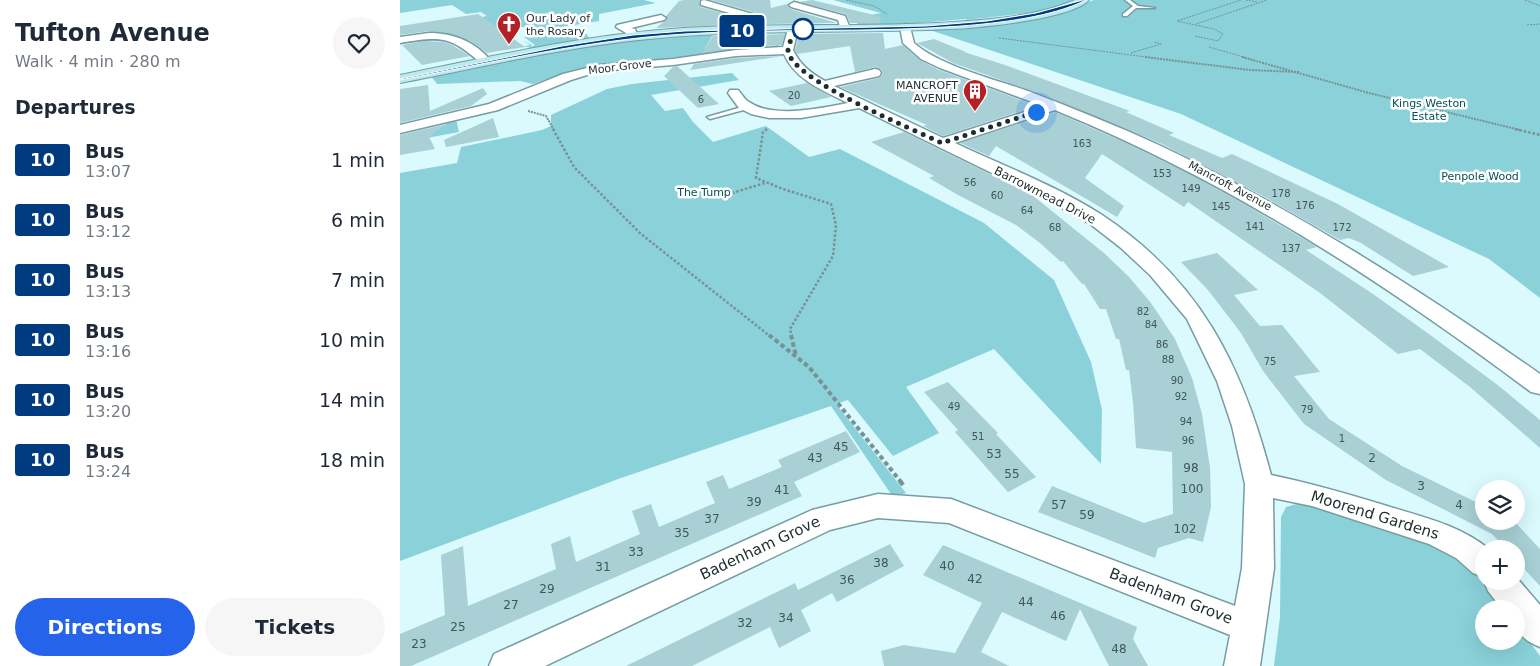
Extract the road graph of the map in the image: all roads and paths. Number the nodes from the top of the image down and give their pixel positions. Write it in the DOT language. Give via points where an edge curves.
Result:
graph roads {
  1 [pos="846,0"];
  2 [pos="1084,0"];
  3 [pos="1127,0"];
  4 [pos="1241,0"];
  5 [pos="1246,0"];
  6 [pos="1253,0"];
  7 [pos="1267,0"];
  8 [pos="1525,0"];
  9 [pos="1259,2"];
  10 [pos="1262,2"];
  11 [pos="710,3"];
  12 [pos="1540,6"];
  13 [pos="1136,7"];
  14 [pos="1153,8"];
  15 [pos="1125,15"];
  16 [pos="794,16"];
  17 [pos="661,18"];
  18 [pos="1540,24"];
  19 [pos="1195,25"];
  20 [pos="1527,25"];
  21 [pos="904,27"];
  22 [pos="845,28"];
  23 [pos="753,34"];
  24 [pos="1195,36"];
  25 [pos="633,37"];
  26 [pos="992,37"];
  27 [pos="400,40"];
  28 [pos="1154,42"];
  29 [pos="1209,47"];
  30 [pos="788,50"];
  31 [pos="1130,54"];
  32 [pos="486,62"];
  33 [pos="1299,72"];
  34 [pos="876,74"];
  35 [pos="400,79"];
  36 [pos="824,86"];
  37 [pos="734,93"];
  38 [pos="860,104"];
  39 [pos="1055,106"];
  40 [pos="492,107"];
  41 [pos="749,107"];
  42 [pos="801,114"];
  43 [pos="710,117"];
  44 [pos="400,129"];
  45 [pos="1540,135"];
  46 [pos="942,143"];
  47 [pos="765,183"];
  48 [pos="732,193"];
  49 [pos="796,356"];
  50 [pos="1540,386"];
  51 [pos="1259,484"];
  52 [pos="922,509"];
  53 [pos="1475,556"];
  54 [pos="1507,590"];
  55 [pos="1249,627"];
  56 [pos="1540,631"];
  57 [pos="507,666"];
  58 [pos="1242,666"];
  1 -- 21 [label="path" via="875,6 885,11 890,19 905,24"];
  2 -- 21 [label="street" via="1037,14 995,21"];
  3 -- 13 [label="lane"];
  4 -- 19 [label="path" via="1177,21"];
  5 -- 9 [label="path"];
  6 -- 10 [label="path"];
  7 -- 10 [label="path"];
  8 -- 12 [label="path"];
  9 -- 10 [label="path"];
  9 -- 19 [label="path"];
  11 -- 23 [label="street" via="758,18 760,22"];
  13 -- 14 [label="lane"];
  13 -- 15 [label="lane"];
  16 -- 22 [label="street"];
  16 -- 22 [label="street" via="811,10 842,18"];
  16 -- 23 [label="street"];
  16 -- 30 [label="street"];
  17 -- 25 [label="street" via="621,27 631,31"];
  18 -- 20 [label="path"];
  19 -- 24 [label="path" via="1223,34 1218,41"];
  21 -- 22 [label="street"];
  21 -- 39 [label="street, Mancroft Avenue" via="910,44 924,55"];
  23 -- 25 [label="street" via="685,32"];
  25 -- 32 [label="street"];
  26 -- 31 [label="path"];
  27 -- 32 [label="street" via="455,39"];
  28 -- 31 [label="path" via="1161,44"];
  29 -- 33 [label="path"];
  30 -- 36 [label="street, Barrowmead Drive" via="801,70"];
  30 -- 40 [label="street, Moor Grove" via="599,68 567,77"];
  31 -- 33 [label="path" via="1250,70"];
  32 -- 35 [label="street"];
  33 -- 45 [label="path" via="1369,93"];
  34 -- 36 [label="street"];
  36 -- 38 [label="street, Barrowmead Drive"];
  37 -- 41 [label="street"];
  38 -- 42 [label="street"];
  38 -- 46 [label="street, Barrowmead Drive"];
  39 -- 46 [label="street"];
  39 -- 50 [label="street, Mancroft Avenue" via="1202,170 1264,204 1390,280"];
  40 -- 44 [label="street, Moor Grove"];
  40 -- 49 [label="path" via="546,116 574,167 641,234"];
  41 -- 42 [label="street" via="771,113"];
  41 -- 43 [label="lane"];
  42 -- 47 [label="path" via="763,132 756,178"];
  46 -- 51 [label="street, Barrowmead Drive" via="1095,219 1128,244 1180,296 1197,318 1228,381 1245,426"];
  47 -- 48 [label="path"];
  47 -- 49 [label="path" via="830,204 836,226 833,256 790,329"];
  49 -- 52 [label="path" via="809,367"];
  51 -- 53 [label="street, Moorend Gardens" via="1312,495 1438,534"];
  51 -- 55 [label="street, Barrowmead Drive" via="1258,568"];
  52 -- 55 [label="street, Badenham Grove" via="951,511"];
  52 -- 57 [label="street, Badenham Grove" via="878,506 823,519"];
  54 -- 56 [label="street"];
  55 -- 58 [label="street, Barrowmead Drive"];
}
